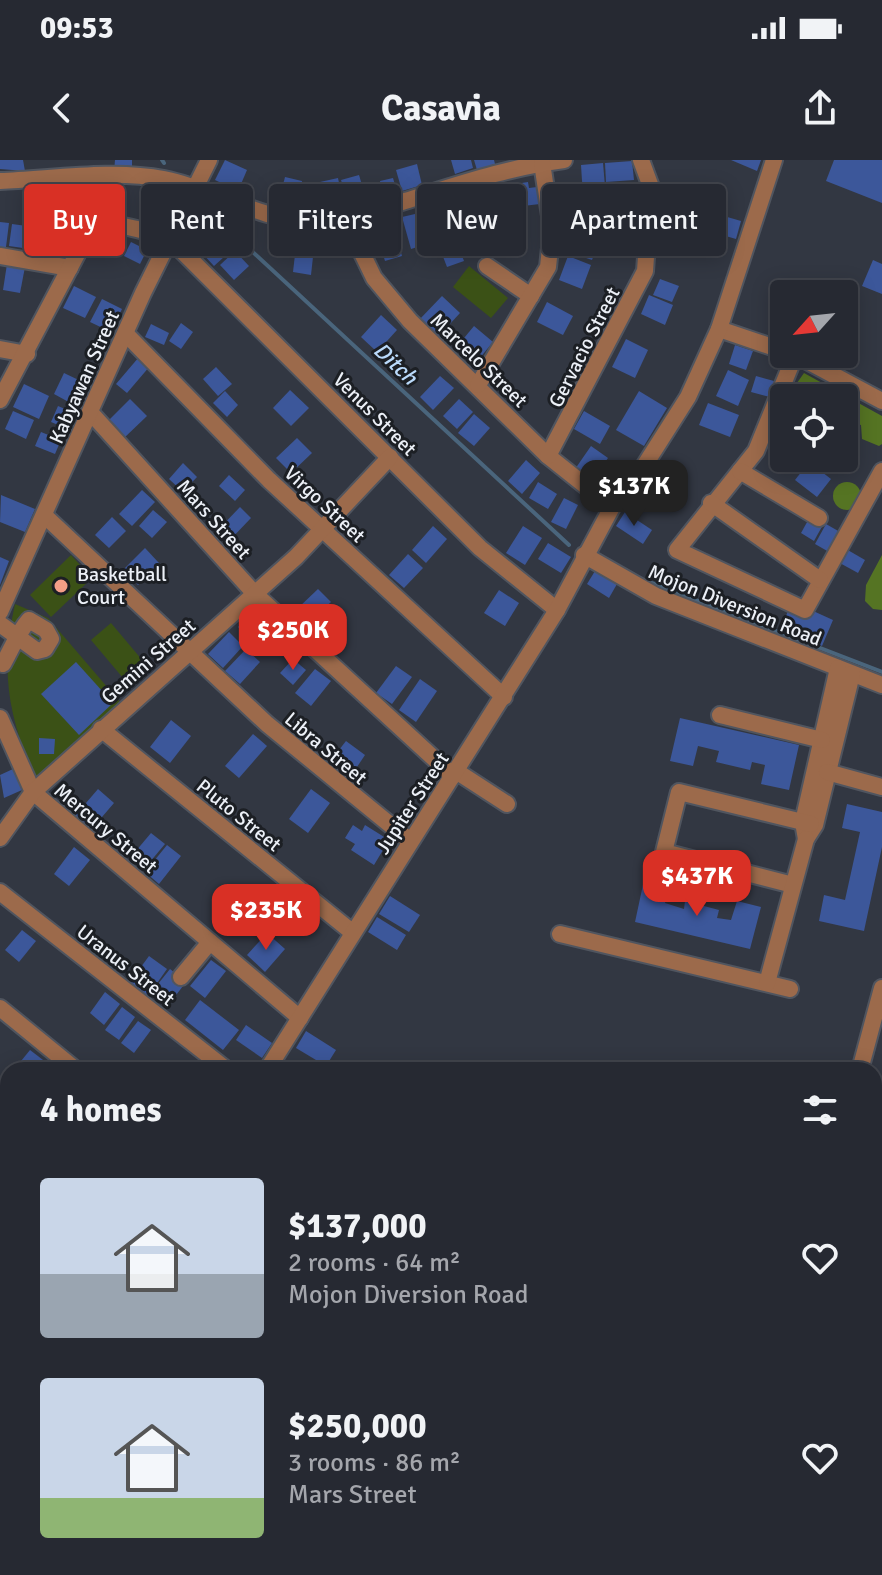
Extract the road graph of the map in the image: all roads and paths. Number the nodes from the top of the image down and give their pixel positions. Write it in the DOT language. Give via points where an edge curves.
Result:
graph roads {
  1 [pos="209,160"];
  2 [pos="564,160"];
  3 [pos="641,160"];
  4 [pos="774,160"];
  5 [pos="542,163"];
  6 [pos="0,181"];
  7 [pos="185,184"];
  8 [pos="198,184"];
  9 [pos="401,202"];
  10 [pos="141,232"];
  11 [pos="0,256"];
  12 [pos="162,256"];
  13 [pos="187,256"];
  14 [pos="363,256"];
  15 [pos="487,266"];
  16 [pos="70,268"];
  17 [pos="531,296"];
  18 [pos="719,329"];
  19 [pos="126,334"];
  20 [pos="770,346"];
  21 [pos="0,349"];
  22 [pos="27,354"];
  23 [pos="790,368"];
  24 [pos="821,368"];
  25 [pos="478,385"];
  26 [pos="0,400"];
  27 [pos="882,401"];
  28 [pos="91,413"];
  29 [pos="548,456"];
  30 [pos="390,457"];
  31 [pos="740,471"];
  32 [pos="882,471"];
  33 [pos="711,503"];
  34 [pos="612,507"];
  35 [pos="45,516"];
  36 [pos="819,518"];
  37 [pos="322,529"];
  38 [pos="584,555"];
  39 [pos="820,580"];
  40 [pos="255,594"];
  41 [pos="557,610"];
  42 [pos="0,612"];
  43 [pos="0,624"];
  44 [pos="189,652"];
  45 [pos="3,664"];
  46 [pos="845,671"];
  47 [pos="882,685"];
  48 [pos="504,697"];
  49 [pos="720,715"];
  50 [pos="0,718"];
  51 [pos="101,729"];
  52 [pos="822,740"];
  53 [pos="827,772"];
  54 [pos="455,774"];
  55 [pos="882,787"];
  56 [pos="33,792"];
  57 [pos="507,804"];
  58 [pos="808,829"];
  59 [pos="0,838"];
  60 [pos="410,841"];
  61 [pos="793,885"];
  62 [pos="0,892"];
  63 [pos="352,932"];
  64 [pos="560,934"];
  65 [pos="210,942"];
  66 [pos="181,977"];
  67 [pos="767,983"];
  68 [pos="882,988"];
  69 [pos="790,989"];
  70 [pos="0,1008"];
  71 [pos="300,1018"];
  72 [pos="66,1062"];
  73 [pos="217,1062"];
  74 [pos="272,1062"];
  75 [pos="862,1062"];
  1 -- 8 [label="street, Kabyawan Street"];
  2 -- 5 [label="street"];
  3 -- 29 [label="street, Gervacio Street" via="651,187 645,271"];
  4 -- 18 [label="street"];
  5 -- 9 [label="street"];
  5 -- 17 [label="street" via="552,249"];
  6 -- 7 [label="street" via="110,176"];
  10 -- 16 [label="street" via="107,223 95,228"];
  11 -- 16 [label="street"];
  12 -- 19 [label="street, Kabyawan Street"];
  13 -- 30 [label="street, Venus Street"];
  14 -- 25 [label="street, Marcelo Street" via="374,278 410,321"];
  15 -- 17 [label="street"];
  16 -- 22 [label="street"];
  17 -- 25 [label="street"];
  18 -- 20 [label="street"];
  18 -- 34 [label="street" via="688,397"];
  19 -- 28 [label="street, Kabyawan Street"];
  19 -- 37 [label="street, Virgo Street"];
  21 -- 22 [label="street"];
  22 -- 26 [label="street"];
  23 -- 31 [label="street" via="769,424"];
  24 -- 27 [label="street"];
  25 -- 29 [label="street, Marcelo Street"];
  28 -- 35 [label="street, Kabyawan Street"];
  28 -- 40 [label="street, Mars Street"];
  29 -- 34 [label="street, Marcelo Street"];
  30 -- 37 [label="street, Gemini Street"];
  30 -- 41 [label="street, Venus Street" via="480,548"];
  31 -- 33 [label="street"];
  31 -- 36 [label="street"];
  32 -- 39 [label="street"];
  33 -- 39 [label="street"];
  33 -- 39 [label="street" via="677,550 805,610"];
  34 -- 38 [label="street"];
  35 -- 42 [label="street, Kabyawan Street"];
  35 -- 44 [label="street, Libra Street"];
  37 -- 40 [label="street, Gemini Street"];
  37 -- 48 [label="street, Virgo Street"];
  38 -- 41 [label="street, Jupiter Street"];
  38 -- 46 [label="street, Mojon Diversion Road" via="656,596"];
  40 -- 44 [label="street, Gemini Street"];
  40 -- 54 [label="street, Mars Street"];
  41 -- 48 [label="street, Jupiter Street"];
  43 -- 45 [label="street" via="18,638"];
  44 -- 51 [label="street, Gemini Street"];
  44 -- 60 [label="street, Libra Street" via="325,774"];
  46 -- 47 [label="street, Mojon Diversion Road"];
  46 -- 52 [label="street"];
  46 -- 53 [label="street"];
  48 -- 54 [label="street, Jupiter Street"];
  49 -- 52 [label="street"];
  50 -- 56 [label="street"];
  51 -- 56 [label="street, Gemini Street"];
  51 -- 63 [label="street, Pluto Street"];
  52 -- 58 [label="street"];
  53 -- 55 [label="street"];
  53 -- 58 [label="street"];
  54 -- 57 [label="street, Mars Street"];
  54 -- 60 [label="street, Jupiter Street"];
  56 -- 59 [label="street, Gemini Street"];
  56 -- 65 [label="street, Mercury Street"];
  58 -- 61 [label="street"];
  58 -- 61 [label="street" via="679,792 664,852"];
  60 -- 63 [label="street, Jupiter Street"];
  61 -- 67 [label="street"];
  62 -- 73 [label="street, Uranus Street"];
  63 -- 71 [label="street, Jupiter Street"];
  64 -- 67 [label="street"];
  65 -- 66 [label="street"];
  65 -- 71 [label="street, Mercury Street"];
  67 -- 69 [label="street"];
  68 -- 75 [label="street"];
  70 -- 72 [label="street"];
  71 -- 74 [label="street, Jupiter Street"];
}
